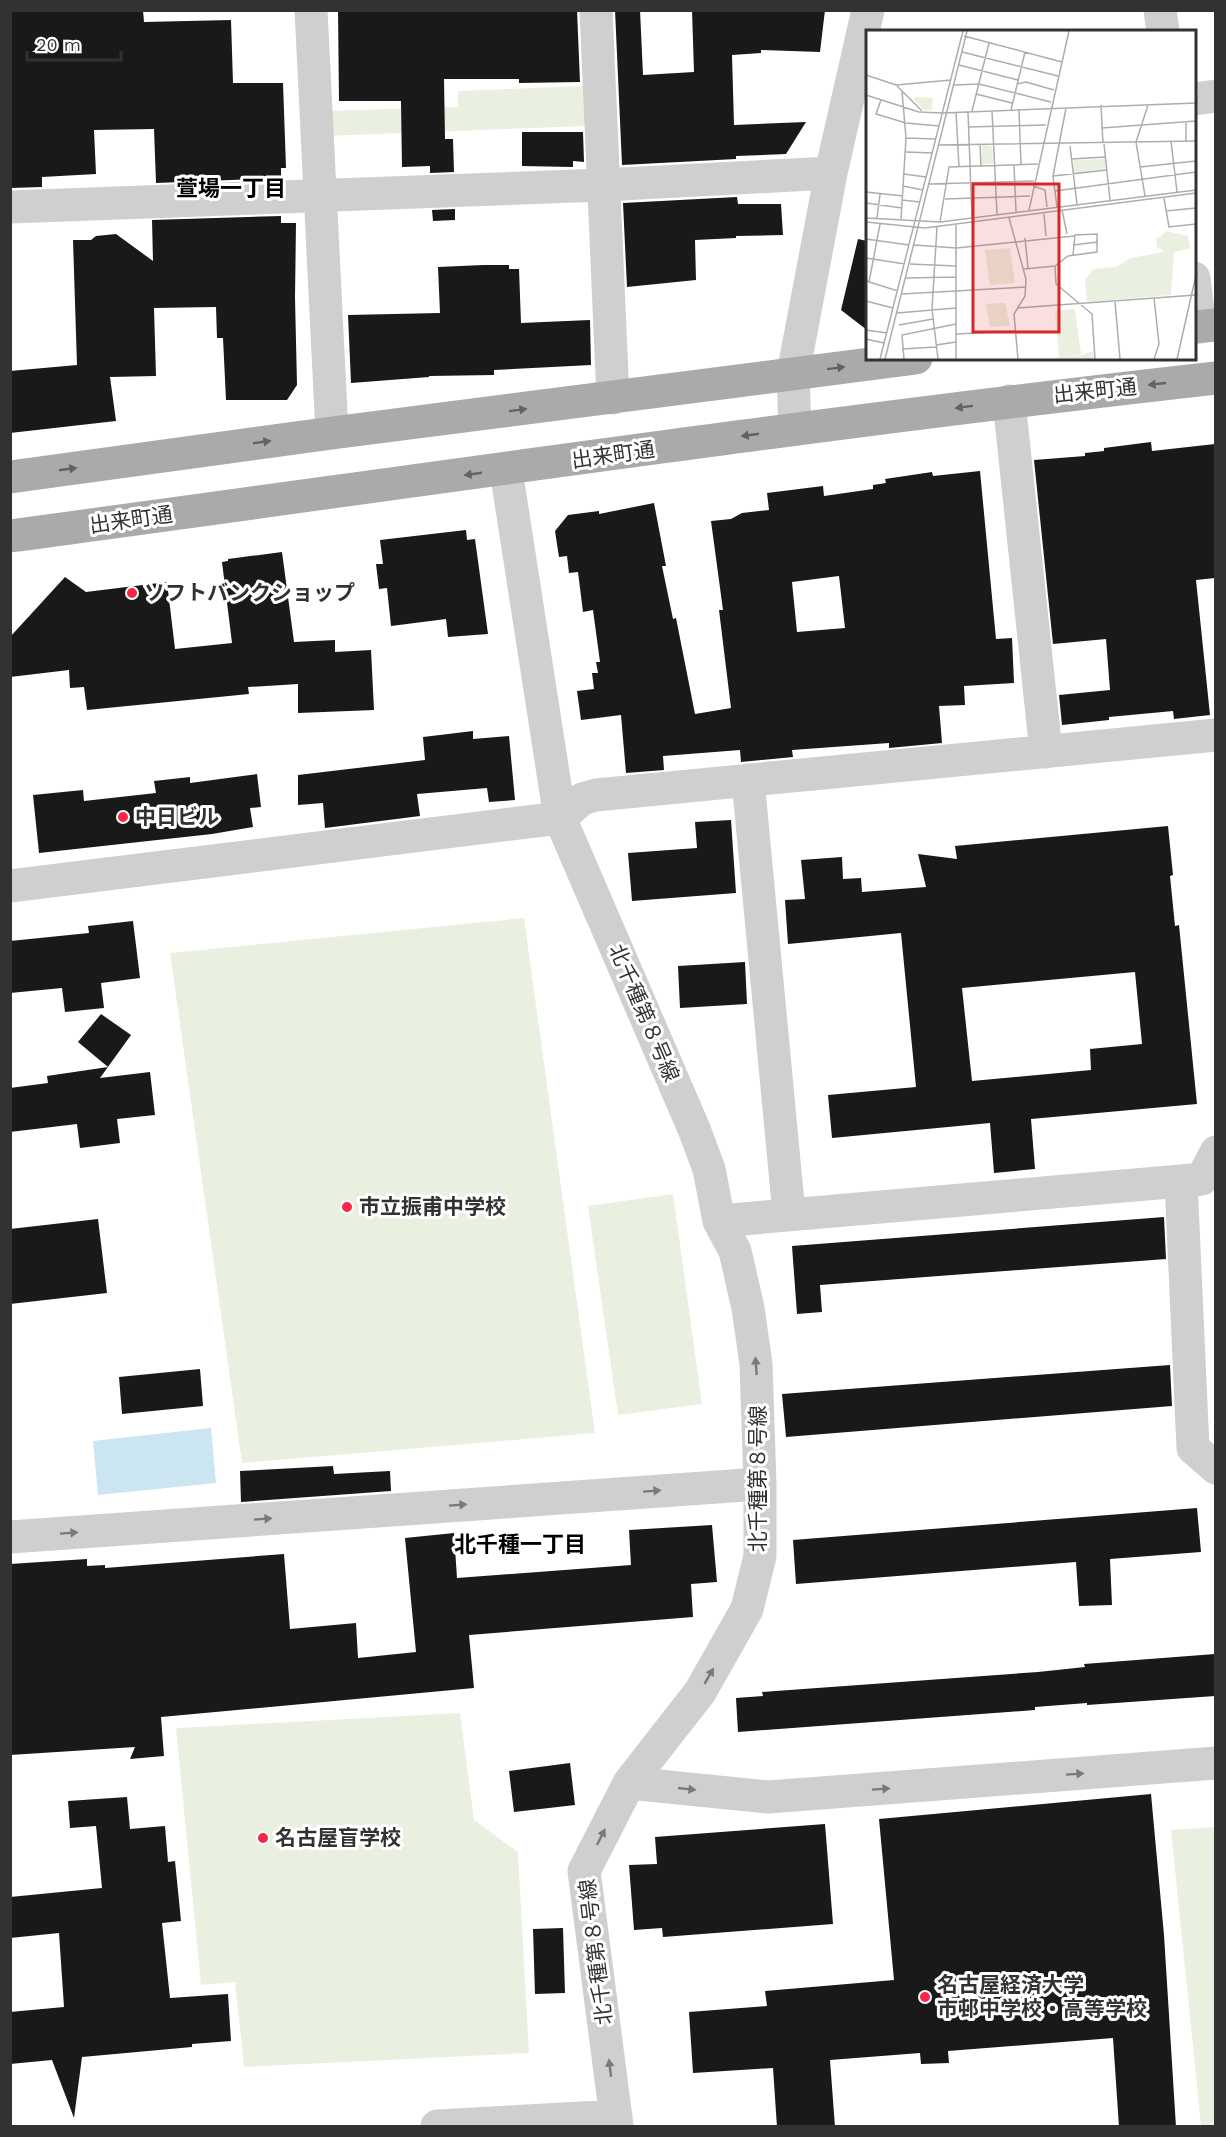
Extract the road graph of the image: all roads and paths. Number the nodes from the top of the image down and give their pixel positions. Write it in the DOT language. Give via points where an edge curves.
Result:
graph roads {
  1 [pos="311,10"];
  2 [pos="596,10"];
  3 [pos="1160,10"];
  4 [pos="866,29"];
  5 [pos="1162,30"];
  6 [pos="1215,96"];
  7 [pos="1196,99"];
  8 [pos="831,173"];
  9 [pos="603,185"];
  10 [pos="319,195"];
  11 [pos="10,207"];
  12 [pos="1196,289"];
  13 [pos="1203,326"];
  14 [pos="901,360"];
  15 [pos="793,374"];
  16 [pos="1215,378"];
  17 [pos="612,398"];
  18 [pos="1009,401"];
  19 [pos="795,429"];
  20 [pos="332,433"];
  21 [pos="506,470"];
  22 [pos="10,477"];
  23 [pos="10,536"];
  24 [pos="1215,735"];
  25 [pos="1046,752"];
  26 [pos="748,780"];
  27 [pos="560,818"];
  28 [pos="10,886"];
  29 [pos="1215,1152"];
  30 [pos="1180,1180"];
  31 [pos="789,1214"];
  32 [pos="719,1221"];
  33 [pos="1215,1468"];
  34 [pos="760,1484"];
  35 [pos="10,1537"];
  36 [pos="1215,1763"];
  37 [pos="628,1783"];
  38 [pos="616,2122"];
  39 [pos="437,2127"];
  1 -- 10 [label="street"];
  2 -- 9 [label="street"];
  3 -- 5 [label="street"];
  4 -- 8 [label="street"];
  6 -- 7 [label="street"];
  8 -- 9 [label="street"];
  8 -- 15 [label="street"];
  9 -- 10 [label="street"];
  9 -- 17 [label="street"];
  10 -- 11 [label="street"];
  10 -- 20 [label="street"];
  12 -- 13 [label="street"];
  15 -- 14 [label="main road, one-way"];
  15 -- 17 [label="main road"];
  15 -- 19 [label="street"];
  16 -- 18 [label="main road, 出来町通, one-way"];
  20 -- 17 [label="main road, one-way"];
  18 -- 19 [label="main road, 出来町通, one-way"];
  18 -- 25 [label="street"];
  19 -- 21 [label="main road, 出来町通, one-way"];
  22 -- 20 [label="main road, one-way"];
  21 -- 23 [label="main road, 出来町通, one-way"];
  21 -- 27 [label="street, 北千種第８号線"];
  24 -- 25 [label="street"];
  25 -- 26 [label="street"];
  26 -- 27 [label="street" via="596,795 582,799"];
  26 -- 31 [label="street"];
  27 -- 28 [label="street"];
  27 -- 32 [label="street, 北千種第８号線" via="694,1129 709,1169"];
  29 -- 30 [label="street" via="1202,1179"];
  30 -- 31 [label="street"];
  30 -- 33 [label="street" via="1193,1448"];
  31 -- 32 [label="street"];
  34 -- 32 [label="street, 北千種第８号線, one-way" via="756,1364 748,1308 735,1251"];
  35 -- 34 [label="street, one-way"];
  37 -- 34 [label="street, 北千種第８号線, one-way" via="700,1692 747,1609 760,1556"];
  37 -- 36 [label="street, one-way" via="768,1797"];
  38 -- 37 [label="street, 北千種第８号線, one-way" via="584,1871"];
  38 -- 39 [label="street"];
}
